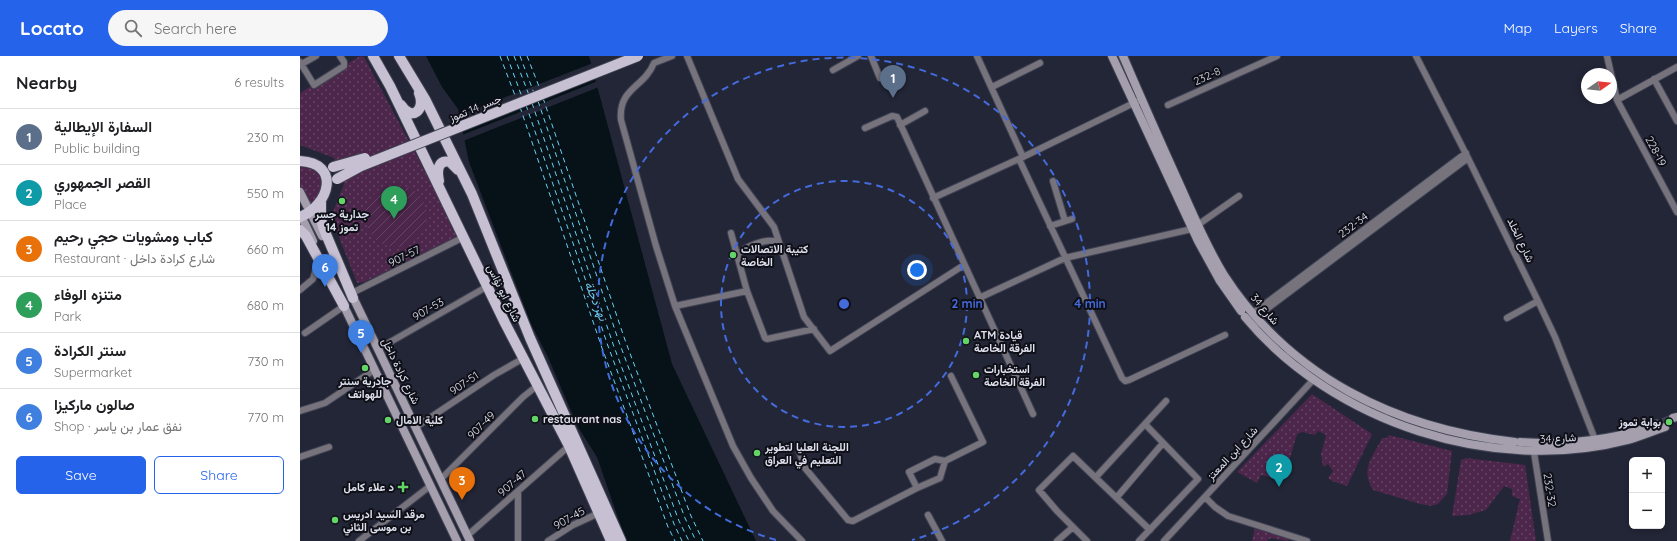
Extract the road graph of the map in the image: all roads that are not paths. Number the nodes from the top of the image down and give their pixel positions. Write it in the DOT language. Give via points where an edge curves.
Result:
graph roads {
  1 [pos="316,56"];
  2 [pos="340,56"];
  3 [pos="374,56"];
  4 [pos="624,56"];
  5 [pos="638,56"];
  6 [pos="651,56"];
  7 [pos="672,56"];
  8 [pos="687,56"];
  9 [pos="858,56"];
  10 [pos="872,56"];
  11 [pos="977,56"];
  12 [pos="1112,56"];
  13 [pos="1123,56"];
  14 [pos="1277,56"];
  15 [pos="1416,56"];
  16 [pos="1607,56"];
  17 [pos="400,58"];
  18 [pos="654,63"];
  19 [pos="1040,63"];
  20 [pos="301,64"];
  21 [pos="1677,67"];
  22 [pos="1610,68"];
  23 [pos="833,70"];
  24 [pos="880,78"];
  25 [pos="1654,79"];
  26 [pos="390,86"];
  27 [pos="992,87"];
  28 [pos="1142,99"];
  29 [pos="1617,100"];
  30 [pos="1133,103"];
  31 [pos="1168,105"];
  32 [pos="925,111"];
  33 [pos="1677,121"];
  34 [pos="900,125"];
  35 [pos="865,128"];
  36 [pos="1467,156"];
  37 [pos="1021,158"];
  38 [pos="302,160"];
  39 [pos="318,166"];
  40 [pos="1053,181"];
  41 [pos="326,191"];
  42 [pos="300,192"];
  43 [pos="472,194"];
  44 [pos="1239,196"];
  45 [pos="933,198"];
  46 [pos="321,202"];
  47 [pos="307,206"];
  48 [pos="451,210"];
  49 [pos="1677,212"];
  50 [pos="313,218"];
  51 [pos="1072,219"];
  52 [pos="1064,221"];
  53 [pos="301,223"];
  54 [pos="1050,226"];
  55 [pos="1195,227"];
  56 [pos="731,233"];
  57 [pos="464,237"];
  58 [pos="779,243"];
  59 [pos="737,255"];
  60 [pos="1065,258"];
  61 [pos="320,262"];
  62 [pos="964,265"];
  63 [pos="488,286"];
  64 [pos="300,290"];
  65 [pos="747,292"];
  66 [pos="352,295"];
  67 [pos="979,298"];
  68 [pos="1538,301"];
  69 [pos="344,306"];
  70 [pos="675,306"];
  71 [pos="1255,315"];
  72 [pos="1507,318"];
  73 [pos="814,329"];
  74 [pos="305,334"];
  75 [pos="1225,335"];
  76 [pos="378,349"];
  77 [pos="524,358"];
  78 [pos="374,370"];
  79 [pos="951,376"];
  80 [pos="1314,379"];
  81 [pos="538,385"];
  82 [pos="1166,401"];
  83 [pos="300,411"];
  84 [pos="1033,414"];
  85 [pos="1145,424"];
  86 [pos="1664,424"];
  87 [pos="416,427"];
  88 [pos="1596,442"];
  89 [pos="1163,443"];
  90 [pos="569,446"];
  91 [pos="329,447"];
  92 [pos="1533,447"];
  93 [pos="798,451"];
  94 [pos="300,457"];
  95 [pos="945,461"];
  96 [pos="1096,477"];
  97 [pos="440,480"];
  98 [pos="430,486"];
  99 [pos="917,488"];
  100 [pos="518,493"];
  101 [pos="1116,497"];
  102 [pos="1206,497"];
  103 [pos="599,513"];
  104 [pos="928,515"];
  105 [pos="1073,527"];
  106 [pos="1150,530"];
  107 [pos="469,538"];
  108 [pos="1143,540"];
  109 [pos="359,541"];
  110 [pos="457,541"];
  111 [pos="518,541"];
  112 [pos="548,541"];
  113 [pos="611,541"];
  114 [pos="621,541"];
  115 [pos="802,541"];
  116 [pos="942,541"];
  117 [pos="1057,541"];
  118 [pos="1087,541"];
  119 [pos="1164,541"];
  120 [pos="1308,541"];
  121 [pos="1548,541"];
  1 -- 20 [label="street"];
  2 -- 20 [label="street" via="344,66 314,85"];
  3 -- 26 [label="main road, شارع ابو نؤاس"];
  4 -- 39 [label="main road, جسر 14 تموز, bridge" via="359,161 333,167"];
  5 -- 41 [label="main road, جسر 14 تموز, bridge" via="369,163 344,174"];
  6 -- 18 [label="street"];
  7 -- 18 [label="street"];
  8 -- 58 [label="street" via="738,179 774,227"];
  9 -- 23 [label="street"];
  10 -- 24 [label="street"];
  11 -- 27 [label="street"];
  12 -- 30 [label="main road, شارع 34"];
  13 -- 28 [label="main road, شارع 34"];
  14 -- 31 [label="street, 232-8"];
  15 -- 36 [label="street, شارع الخلد"];
  16 -- 22 [label="street, 228-19"];
  17 -- 26 [label="main road" via="421,98 420,110 413,114 403,108"];
  17 -- 43 [label="main road, شارع ابو نؤاس" via="426,99"];
  18 -- 70 [label="street" via="651,71 631,90 623,102 621,115"];
  19 -- 27 [label="street"];
  21 -- 25 [label="street"];
  25 -- 29 [label="street"];
  25 -- 33 [label="street"];
  26 -- 48 [label="main road, شارع ابو نؤاس"];
  27 -- 37 [label="street"];
  28 -- 30 [label="street"];
  28 -- 55 [label="main road, شارع 34"];
  29 -- 49 [label="street, 228-19"];
  30 -- 37 [label="street"];
  30 -- 55 [label="main road, شارع 34"];
  32 -- 34 [label="street"];
  34 -- 35 [label="street" via="897,117 892,116"];
  34 -- 45 [label="street"];
  36 -- 68 [label="street, شارع الخلد"];
  36 -- 71 [label="street, 232-34"];
  37 -- 45 [label="street"];
  37 -- 54 [label="street"];
  38 -- 39 [label="main road, جسر 14 تموز"];
  39 -- 41 [label="main road" via="325,175"];
  40 -- 52 [label="street"];
  41 -- 46 [label="main road, جسر 14 تموز"];
  42 -- 47 [label="main road"];
  43 -- 48 [label="main road" via="455,165 446,161 440,164 440,184"];
  43 -- 114 [label="main road, شارع ابو نؤاس" via="530,338"];
  44 -- 55 [label="street"];
  45 -- 62 [label="street"];
  46 -- 53 [label="main road"];
  46 -- 66 [label="main road" via="323,227"];
  48 -- 57 [label="main road, شارع ابو نؤاس"];
  50 -- 66 [label="main road, شارع كرادة داخل"];
  51 -- 52 [label="street"];
  52 -- 54 [label="street"];
  53 -- 61 [label="main road"];
  53 -- 69 [label="main road"];
  54 -- 60 [label="street"];
  55 -- 60 [label="street"];
  55 -- 71 [label="main road, شارع 34" via="1224,274"];
  55 -- 80 [label="main road, شارع 34" via="1212,267 1243,314 1275,348"];
  56 -- 59 [label="street"];
  57 -- 63 [label="main road, شارع ابو نؤاس"];
  57 -- 66 [label="street, 907-57"];
  58 -- 59 [label="street" via="770,240 743,249"];
  58 -- 73 [label="street" via="804,317"];
  59 -- 65 [label="street"];
  60 -- 67 [label="street"];
  60 -- 75 [label="street" via="1125,380"];
  61 -- 64 [label="street" via="313,279"];
  61 -- 69 [label="main road"];
  62 -- 67 [label="street"];
  62 -- 73 [label="street" via="830,351"];
  63 -- 76 [label="street, 907-53"];
  63 -- 77 [label="main road, شارع ابو نؤاس"];
  65 -- 70 [label="street"];
  65 -- 73 [label="street" via="765,338"];
  66 -- 76 [label="main road, شارع كرادة داخل"];
  67 -- 84 [label="street"];
  68 -- 72 [label="street"];
  68 -- 88 [label="street, شارع الخلد" via="1555,337"];
  69 -- 74 [label="street"];
  69 -- 78 [label="main road"];
  70 -- 115 [label="street" via="733,446 750,478 773,511"];
  71 -- 92 [label="main road, شارع 34" via="1309,366 1334,384 1376,406 1442,429"];
  76 -- 87 [label="main road, شارع كرادة داخل"];
  77 -- 81 [label="main road, شارع ابو نؤاس"];
  77 -- 87 [label="street, 907-51"];
  78 -- 83 [label="street" via="325,403"];
  78 -- 98 [label="main road"];
  79 -- 95 [label="street" via="983,442"];
  80 -- 92 [label="main road, شارع 34" via="1362,407 1409,427 1473,444 1504,448"];
  80 -- 102 [label="street, شارع ابن المعتز"];
  81 -- 90 [label="main road, شارع ابو نؤاس"];
  81 -- 97 [label="street, 907-49"];
  82 -- 85 [label="street"];
  85 -- 89 [label="street"];
  85 -- 96 [label="street"];
  86 -- 88 [label="main road" via="1628,440"];
  87 -- 97 [label="main road, شارع كرادة داخل"];
  88 -- 92 [label="main road, شارع 34"];
  89 -- 101 [label="street"];
  89 -- 106 [label="street" via="1198,479"];
  90 -- 100 [label="street, 907-47"];
  90 -- 103 [label="main road, شارع ابو نؤاس"];
  91 -- 94 [label="street"];
  92 -- 121 [label="street, 232-32"];
  93 -- 99 [label="street" via="805,468 848,520 856,521"];
  95 -- 99 [label="street" via="940,478"];
  95 -- 99 [label="street" via="935,459 909,472"];
  96 -- 101 [label="street"];
  96 -- 105 [label="street" via="1073,456 1039,490"];
  97 -- 107 [label="main road, شارع كرادة داخل"];
  98 -- 109 [label="street"];
  98 -- 110 [label="main road"];
  100 -- 107 [label="street, 907-47"];
  100 -- 111 [label="street"];
  101 -- 106 [label="street"];
  102 -- 119 [label="street, شارع ابن المعتز"];
  102 -- 120 [label="street" via="1228,516"];
  103 -- 112 [label="street, 907-45"];
  103 -- 113 [label="main road, شارع ابو نؤاس"];
  104 -- 116 [label="street"];
  105 -- 117 [label="street"];
  105 -- 118 [label="street"];
  106 -- 108 [label="street"];
}
